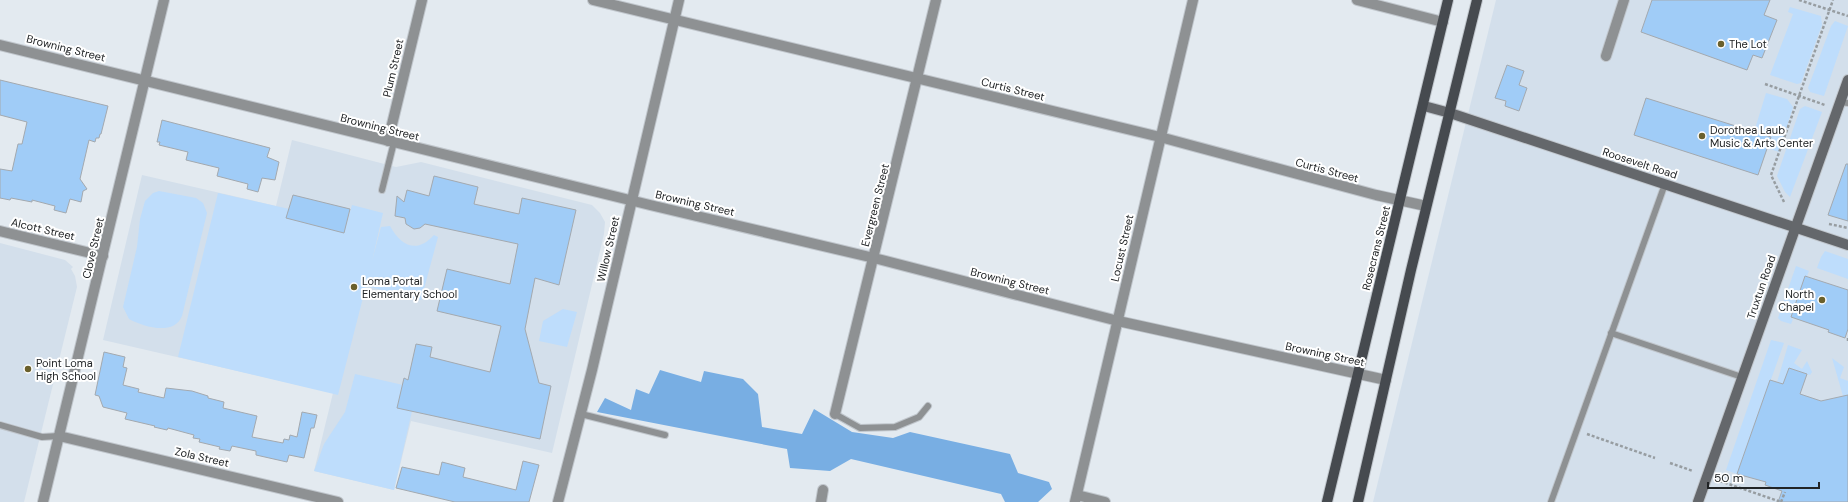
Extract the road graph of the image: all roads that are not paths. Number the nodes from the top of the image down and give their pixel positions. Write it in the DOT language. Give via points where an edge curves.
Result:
graph roads {
  1 [pos="164,0"];
  2 [pos="422,0"];
  3 [pos="593,0"];
  4 [pos="679,0"];
  5 [pos="936,0"];
  6 [pos="1193,0"];
  7 [pos="1357,0"];
  8 [pos="1448,0"];
  9 [pos="1477,0"];
  10 [pos="1624,0"];
  11 [pos="674,20"];
  12 [pos="1443,22"];
  13 [pos="0,45"];
  14 [pos="1606,56"];
  15 [pos="918,78"];
  16 [pos="145,80"];
  17 [pos="1848,80"];
  18 [pos="1844,102"];
  19 [pos="1424,106"];
  20 [pos="1450,113"];
  21 [pos="1160,137"];
  22 [pos="391,142"];
  23 [pos="1665,184"];
  24 [pos="382,190"];
  25 [pos="1400,200"];
  26 [pos="631,201"];
  27 [pos="1426,206"];
  28 [pos="1795,228"];
  29 [pos="0,231"];
  30 [pos="1848,245"];
  31 [pos="103,256"];
  32 [pos="874,258"];
  33 [pos="1118,321"];
  34 [pos="1611,333"];
  35 [pos="1358,373"];
  36 [pos="1742,377"];
  37 [pos="1386,380"];
  38 [pos="928,406"];
  39 [pos="581,414"];
  40 [pos="835,414"];
  41 [pos="0,425"];
  42 [pos="665,435"];
  43 [pos="59,436"];
  44 [pos="823,490"];
  45 [pos="299,497"];
  46 [pos="1076,498"];
  47 [pos="43,502"];
  48 [pos="338,502"];
  49 [pos="558,502"];
  50 [pos="820,502"];
  51 [pos="1105,502"];
  52 [pos="1327,502"];
  53 [pos="1358,502"];
  54 [pos="1551,502"];
  55 [pos="1698,502"];
  1 -- 16 [label="street, Clove Street"];
  2 -- 22 [label="street, Plum Street"];
  3 -- 11 [label="street, Curtis Street"];
  4 -- 11 [label="street, Willow Street"];
  5 -- 15 [label="street, Evergreen Street"];
  6 -- 21 [label="street, Locust Street"];
  7 -- 12 [label="street"];
  8 -- 12 [label="main road, Rosecrans Street"];
  9 -- 20 [label="main road"];
  10 -- 14 [label="street"];
  11 -- 15 [label="street, Curtis Street"];
  11 -- 26 [label="street, Willow Street"];
  12 -- 19 [label="main road, Rosecrans Street"];
  13 -- 16 [label="street, Browning Street"];
  15 -- 21 [label="street, Curtis Street"];
  15 -- 32 [label="street, Evergreen Street"];
  16 -- 22 [label="street, Browning Street"];
  16 -- 31 [label="street, Clove Street"];
  17 -- 18 [label="street, Truxtun Road"];
  18 -- 28 [label="street, Truxtun Road"];
  19 -- 20 [label="street, Roosevelt Road"];
  19 -- 25 [label="main road, Rosecrans Street"];
  20 -- 23 [label="street, Roosevelt Road"];
  20 -- 27 [label="main road"];
  21 -- 25 [label="street, Curtis Street"];
  21 -- 33 [label="street, Locust Street"];
  22 -- 24 [label="lane"];
  22 -- 26 [label="street, Browning Street"];
  23 -- 28 [label="street, Roosevelt Road"];
  23 -- 34 [label="lane"];
  25 -- 27 [label="street, Curtis Street"];
  25 -- 35 [label="main road, Rosecrans Street"];
  26 -- 32 [label="street, Browning Street"];
  26 -- 39 [label="street, Willow Street"];
  27 -- 37 [label="main road"];
  28 -- 30 [label="street, Roosevelt Road"];
  28 -- 36 [label="street, Truxtun Road"];
  29 -- 31 [label="street, Alcott Street"];
  31 -- 43 [label="street, Clove Street"];
  32 -- 33 [label="street, Browning Street"];
  32 -- 40 [label="street, Evergreen Street"];
  33 -- 35 [label="street, Browning Street"];
  33 -- 46 [label="street, Locust Street"];
  34 -- 36 [label="lane"];
  34 -- 54 [label="lane"];
  35 -- 37 [label="street, Browning Street"];
  35 -- 52 [label="main road, Rosecrans Street"];
  36 -- 55 [label="street, Truxtun Road"];
  37 -- 53 [label="main road"];
  38 -- 40 [label="lane" via="920,417 896,427 860,428"];
  39 -- 42 [label="lane"];
  39 -- 49 [label="street, Willow Street"];
  41 -- 43 [label="lane" via="42,437"];
  43 -- 45 [label="street, Zola Street"];
  43 -- 47 [label="street, Clove Street"];
  44 -- 50 [label="street"];
  45 -- 48 [label="street, Zola Street"];
  46 -- 51 [label="street"];
}
